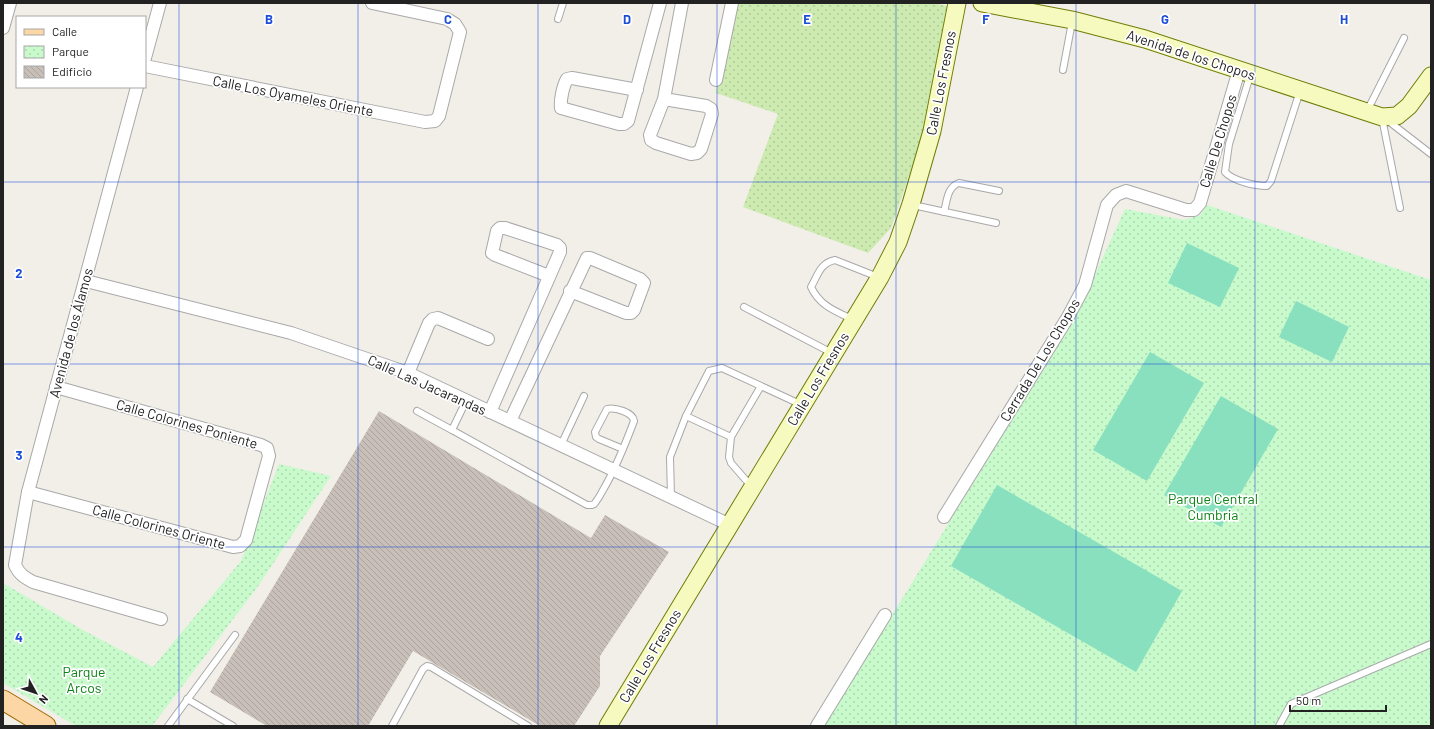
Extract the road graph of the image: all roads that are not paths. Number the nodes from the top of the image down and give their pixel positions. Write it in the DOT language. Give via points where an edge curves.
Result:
graph roads {
  1 [pos="10,3"];
  2 [pos="160,3"];
  3 [pos="372,3"];
  4 [pos="563,3"];
  5 [pos="660,3"];
  6 [pos="682,3"];
  7 [pos="732,3"];
  8 [pos="957,3"];
  9 [pos="982,3"];
  10 [pos="558,19"];
  11 [pos="1072,20"];
  12 [pos="3,28"];
  13 [pos="1404,38"];
  14 [pos="146,54"];
  15 [pos="146,66"];
  16 [pos="1063,70"];
  17 [pos="1245,72"];
  18 [pos="1431,76"];
  19 [pos="716,80"];
  20 [pos="137,88"];
  21 [pos="637,90"];
  22 [pos="1300,90"];
  23 [pos="664,99"];
  24 [pos="1382,115"];
  25 [pos="1431,154"];
  26 [pos="999,191"];
  27 [pos="1116,195"];
  28 [pos="911,204"];
  29 [pos="1400,208"];
  30 [pos="944,212"];
  31 [pos="996,223"];
  32 [pos="549,276"];
  33 [pos="880,277"];
  34 [pos="86,281"];
  35 [pos="570,290"];
  36 [pos="744,307"];
  37 [pos="854,320"];
  38 [pos="488,339"];
  39 [pos="833,354"];
  40 [pos="408,373"];
  41 [pos="761,386"];
  42 [pos="56,387"];
  43 [pos="584,396"];
  44 [pos="466,401"];
  45 [pos="802,405"];
  46 [pos="417,411"];
  47 [pos="490,412"];
  48 [pos="686,416"];
  49 [pos="510,421"];
  50 [pos="452,430"];
  51 [pos="731,437"];
  52 [pos="561,445"];
  53 [pos="622,450"];
  54 [pos="614,470"];
  55 [pos="753,487"];
  56 [pos="28,492"];
  57 [pos="671,498"];
  58 [pos="257,499"];
  59 [pos="944,517"];
  60 [pos="730,525"];
  61 [pos="885,615"];
  62 [pos="161,619"];
  63 [pos="235,635"];
  64 [pos="1431,644"];
  65 [pos="3,700"];
  66 [pos="187,700"];
  67 [pos="46,726"];
  68 [pos="168,726"];
  69 [pos="233,726"];
  70 [pos="392,726"];
  71 [pos="528,726"];
  72 [pos="608,726"];
  73 [pos="817,726"];
  74 [pos="1279,726"];
  1 -- 12 [label="street"];
  2 -- 14 [label="street"];
  3 -- 15 [label="street, Calle Los Oyameles Oriente" via="447,19 455,24 460,32 439,116 435,121 425,122"];
  4 -- 10 [label="lane"];
  5 -- 21 [label="street"];
  6 -- 23 [label="street"];
  7 -- 19 [label="street"];
  8 -- 28 [label="street, Calle Los Fresnos" via="932,131"];
  9 -- 11 [label="street, Avenida de los Chopos"];
  11 -- 16 [label="lane"];
  11 -- 17 [label="street, Avenida de los Chopos" via="1145,39"];
  13 -- 24 [label="lane" via="1371,100"];
  17 -- 22 [label="street, Avenida de los Chopos"];
  17 -- 22 [label="lane" via="1229,144 1225,172 1229,177 1267,186 1271,181"];
  17 -- 27 [label="street, Calle De Chopos" via="1200,202 1194,210 1186,210 1126,191"];
  18 -- 24 [label="street" via="1409,106"];
  20 -- 34 [label="street, Avenida de los Álamos"];
  21 -- 21 [label="street" via="628,121 624,124 561,108 567,79"];
  22 -- 24 [label="street, Avenida de los Chopos"];
  23 -- 23 [label="street" via="650,135 651,140 691,154 697,153 701,149 712,114 711,109"];
  24 -- 25 [label="lane"];
  24 -- 29 [label="lane"];
  26 -- 30 [label="lane" via="959,183 953,185"];
  27 -- 59 [label="street, Cerrada De Los Chopos" via="1107,205 1085,285 1068,317"];
  28 -- 30 [label="lane"];
  28 -- 33 [label="street, Calle Los Fresnos" via="898,242"];
  30 -- 31 [label="lane"];
  32 -- 32 [label="street" via="495,256 492,253 497,231 505,228 557,245 560,252"];
  32 -- 47 [label="street"];
  33 -- 37 [label="street, Calle Los Fresnos"];
  33 -- 37 [label="lane" via="835,260 824,264 811,287 815,296 821,303"];
  34 -- 40 [label="street, Calle Las Jacarandas" via="292,333"];
  34 -- 42 [label="street, Avenida de los Álamos"];
  35 -- 35 [label="street" via="631,313 644,283 640,279 586,258"];
  35 -- 49 [label="street"];
  36 -- 39 [label="lane"];
  37 -- 39 [label="street, Calle Los Fresnos"];
  38 -- 40 [label="street" via="438,318 433,319"];
  39 -- 45 [label="street, Calle Los Fresnos"];
  40 -- 44 [label="street, Calle Las Jacarandas"];
  41 -- 45 [label="lane"];
  41 -- 48 [label="lane" via="722,368 709,371"];
  41 -- 51 [label="lane"];
  42 -- 56 [label="street, Avenida de los Álamos"];
  42 -- 58 [label="street, Calle Colorines Poniente" via="267,448 269,456"];
  43 -- 52 [label="lane"];
  44 -- 47 [label="street, Calle Las Jacarandas"];
  44 -- 50 [label="lane"];
  45 -- 55 [label="street, Calle Los Fresnos"];
  46 -- 50 [label="lane"];
  47 -- 49 [label="street, Calle Las Jacarandas"];
  48 -- 51 [label="lane"];
  48 -- 57 [label="lane" via="670,457"];
  49 -- 52 [label="street, Calle Las Jacarandas"];
  50 -- 54 [label="lane" via="590,506 594,504"];
  51 -- 55 [label="lane" via="731,463"];
  52 -- 54 [label="street, Calle Las Jacarandas"];
  53 -- 53 [label="lane" via="596,437 595,432 607,409 631,414 634,418"];
  53 -- 54 [label="lane"];
  54 -- 57 [label="street, Calle Las Jacarandas"];
  55 -- 60 [label="street, Calle Los Fresnos"];
  56 -- 58 [label="street, Calle Colorines Oriente" via="233,547 240,546 246,540"];
  56 -- 62 [label="street, Avenida de los Álamos" via="15,565 23,577"];
  57 -- 60 [label="street, Calle Las Jacarandas"];
  60 -- 72 [label="street, Calle Los Fresnos"];
  61 -- 73 [label="street"];
  63 -- 66 [label="lane"];
  64 -- 74 [label="lane" via="1291,704"];
  65 -- 67 [label="main road"];
  66 -- 68 [label="lane"];
  66 -- 69 [label="lane"];
  70 -- 71 [label="lane" via="427,666"];
}
